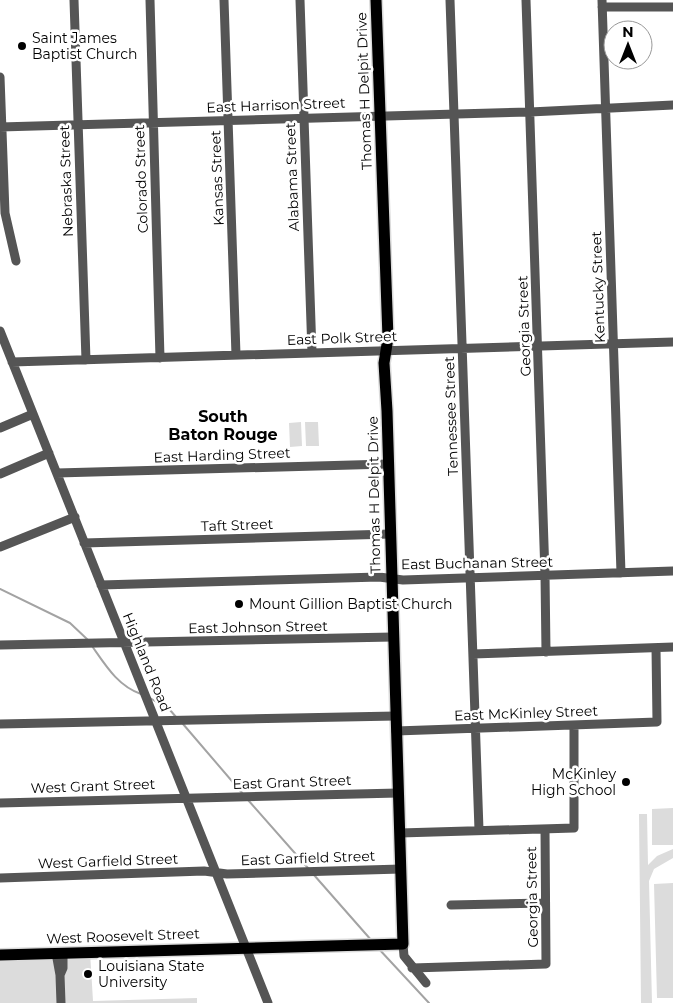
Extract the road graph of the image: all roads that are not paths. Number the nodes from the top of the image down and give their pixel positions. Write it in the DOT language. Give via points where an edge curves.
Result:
graph roads {
  1 [pos="74,0"];
  2 [pos="150,0"];
  3 [pos="224,0"];
  4 [pos="300,0"];
  5 [pos="376,0"];
  6 [pos="450,0"];
  7 [pos="526,0"];
  8 [pos="602,4"];
  9 [pos="673,7"];
  10 [pos="0,76"];
  11 [pos="673,105"];
  12 [pos="605,108"];
  13 [pos="530,112"];
  14 [pos="454,114"];
  15 [pos="380,115"];
  16 [pos="304,117"];
  17 [pos="229,120"];
  18 [pos="153,123"];
  19 [pos="78,125"];
  20 [pos="1,127"];
  21 [pos="16,261"];
  22 [pos="0,331"];
  23 [pos="673,342"];
  24 [pos="613,343"];
  25 [pos="538,346"];
  26 [pos="463,348"];
  27 [pos="386,350"];
  28 [pos="312,353"];
  29 [pos="236,355"];
  30 [pos="160,358"];
  31 [pos="86,360"];
  32 [pos="12,362"];
  33 [pos="33,414"];
  34 [pos="0,428"];
  35 [pos="49,453"];
  36 [pos="388,464"];
  37 [pos="57,473"];
  38 [pos="0,474"];
  39 [pos="75,517"];
  40 [pos="390,534"];
  41 [pos="84,543"];
  42 [pos="0,547"];
  43 [pos="673,571"];
  44 [pos="621,573"];
  45 [pos="545,575"];
  46 [pos="470,577"];
  47 [pos="391,578"];
  48 [pos="101,584"];
  49 [pos="393,637"];
  50 [pos="124,642"];
  51 [pos="0,645"];
  52 [pos="673,647"];
  53 [pos="656,648"];
  54 [pos="546,652"];
  55 [pos="473,654"];
  56 [pos="154,716"];
  57 [pos="396,716"];
  58 [pos="0,724"];
  59 [pos="574,726"];
  60 [pos="475,729"];
  61 [pos="396,731"];
  62 [pos="398,793"];
  63 [pos="187,798"];
  64 [pos="0,803"];
  65 [pos="545,829"];
  66 [pos="479,830"];
  67 [pos="400,833"];
  68 [pos="401,869"];
  69 [pos="216,872"];
  70 [pos="0,878"];
  71 [pos="545,903"];
  72 [pos="450,905"];
  73 [pos="398,944"];
  74 [pos="246,948"];
  75 [pos="59,953"];
  76 [pos="0,955"];
  77 [pos="412,968"];
  78 [pos="426,982"];
  79 [pos="61,1003"];
  80 [pos="268,1003"];
  1 -- 19 [label="street, Nebraska Street"];
  2 -- 18 [label="street, Colorado Street"];
  3 -- 17 [label="street, Kansas Street"];
  4 -- 16 [label="street, Alabama Street"];
  5 -- 15 [label="main road, Thomas H Delpit Drive"];
  6 -- 14 [label="street, Tennessee Street"];
  7 -- 13 [label="street, Georgia Street"];
  8 -- 9 [label="street"];
  8 -- 12 [label="street, Kentucky Street"];
  10 -- 20 [label="street"];
  11 -- 12 [label="street, East Harrison Street"];
  12 -- 13 [label="street, East Harrison Street"];
  12 -- 24 [label="street, Kentucky Street"];
  13 -- 14 [label="street, East Harrison Street"];
  13 -- 25 [label="street, Georgia Street"];
  14 -- 15 [label="street, East Harrison Street"];
  14 -- 26 [label="street, Tennessee Street"];
  15 -- 16 [label="street, East Harrison Street"];
  15 -- 27 [label="main road, Thomas H Delpit Drive"];
  16 -- 17 [label="street, East Harrison Street"];
  16 -- 28 [label="street, Alabama Street"];
  17 -- 18 [label="street, East Harrison Street"];
  17 -- 29 [label="street, Kansas Street"];
  18 -- 19 [label="street, East Harrison Street"];
  18 -- 30 [label="street, Colorado Street"];
  19 -- 20 [label="street, East Harrison Street"];
  19 -- 31 [label="street, Nebraska Street"];
  20 -- 21 [label="street" via="5,213"];
  22 -- 32 [label="street, Highland Road"];
  23 -- 24 [label="street, East Polk Street"];
  24 -- 25 [label="street, East Polk Street"];
  24 -- 44 [label="street, Kentucky Street"];
  25 -- 26 [label="street, East Polk Street"];
  25 -- 45 [label="street, Georgia Street"];
  26 -- 27 [label="street, East Polk Street"];
  26 -- 46 [label="street, Tennessee Street"];
  27 -- 28 [label="street, East Polk Street"];
  27 -- 36 [label="main road, Thomas H Delpit Drive"];
  28 -- 29 [label="street, East Polk Street"];
  29 -- 30 [label="street, East Polk Street"];
  30 -- 31 [label="street, East Polk Street"];
  31 -- 32 [label="street, East Polk Street"];
  32 -- 33 [label="street, Highland Road"];
  33 -- 34 [label="street"];
  33 -- 35 [label="street, Highland Road"];
  35 -- 37 [label="street, Highland Road"];
  35 -- 38 [label="street"];
  36 -- 37 [label="street, East Harding Street"];
  36 -- 40 [label="main road, Thomas H Delpit Drive"];
  37 -- 39 [label="street, Highland Road"];
  39 -- 41 [label="street, Highland Road"];
  39 -- 42 [label="street"];
  40 -- 41 [label="street, Taft Street"];
  40 -- 47 [label="main road, Thomas H Delpit Drive"];
  41 -- 48 [label="street, Highland Road"];
  43 -- 44 [label="street, East Buchanan Street"];
  44 -- 45 [label="street, East Buchanan Street"];
  45 -- 46 [label="street, East Buchanan Street"];
  45 -- 54 [label="street, Georgia Street"];
  46 -- 47 [label="street, East Buchanan Street"];
  46 -- 55 [label="street, Tennessee Street"];
  47 -- 48 [label="street, East Buchanan Street"];
  47 -- 49 [label="main road, Thomas H Delpit Drive"];
  48 -- 50 [label="street, Highland Road"];
  49 -- 50 [label="street, East Johnson Street"];
  49 -- 57 [label="main road, Thomas H Delpit Drive"];
  50 -- 51 [label="street, East Johnson Street"];
  50 -- 56 [label="street, Highland Road"];
  52 -- 53 [label="street"];
  53 -- 54 [label="street"];
  53 -- 59 [label="street, East McKinley Street" via="657,722"];
  54 -- 55 [label="street"];
  55 -- 60 [label="street, Tennessee Street"];
  56 -- 57 [label="street" via="169,722"];
  56 -- 58 [label="street"];
  56 -- 63 [label="street, Highland Road"];
  57 -- 61 [label="main road, Thomas H Delpit Drive"];
  59 -- 60 [label="street, East McKinley Street"];
  59 -- 65 [label="street" via="574,828"];
  60 -- 61 [label="street, East McKinley Street"];
  60 -- 66 [label="street, Tennessee Street"];
  61 -- 62 [label="main road, Thomas H Delpit Drive"];
  62 -- 63 [label="street, East Grant Street"];
  62 -- 67 [label="main road, Thomas H Delpit Drive"];
  63 -- 64 [label="street, West Grant Street"];
  63 -- 69 [label="street, Highland Road"];
  65 -- 66 [label="street"];
  65 -- 71 [label="street, Georgia Street"];
  66 -- 67 [label="street"];
  67 -- 68 [label="main road, Thomas H Delpit Drive"];
  68 -- 69 [label="street, East Garfield Street"];
  68 -- 73 [label="main road, Thomas H Delpit Drive"];
  69 -- 70 [label="street, West Garfield Street"];
  69 -- 74 [label="street, Highland Road"];
  71 -- 72 [label="street"];
  71 -- 77 [label="street, Georgia Street" via="546,964"];
  73 -- 74 [label="main road, West Roosevelt Street"];
  73 -- 77 [label="street, Thomas H Delpit Drive"];
  74 -- 75 [label="main road, West Roosevelt Street"];
  74 -- 80 [label="street, Highland Road"];
  75 -- 76 [label="main road, West Roosevelt Street"];
  75 -- 79 [label="street" via="63,968 60,975"];
  77 -- 78 [label="street, Thomas H Delpit Drive"];
}
